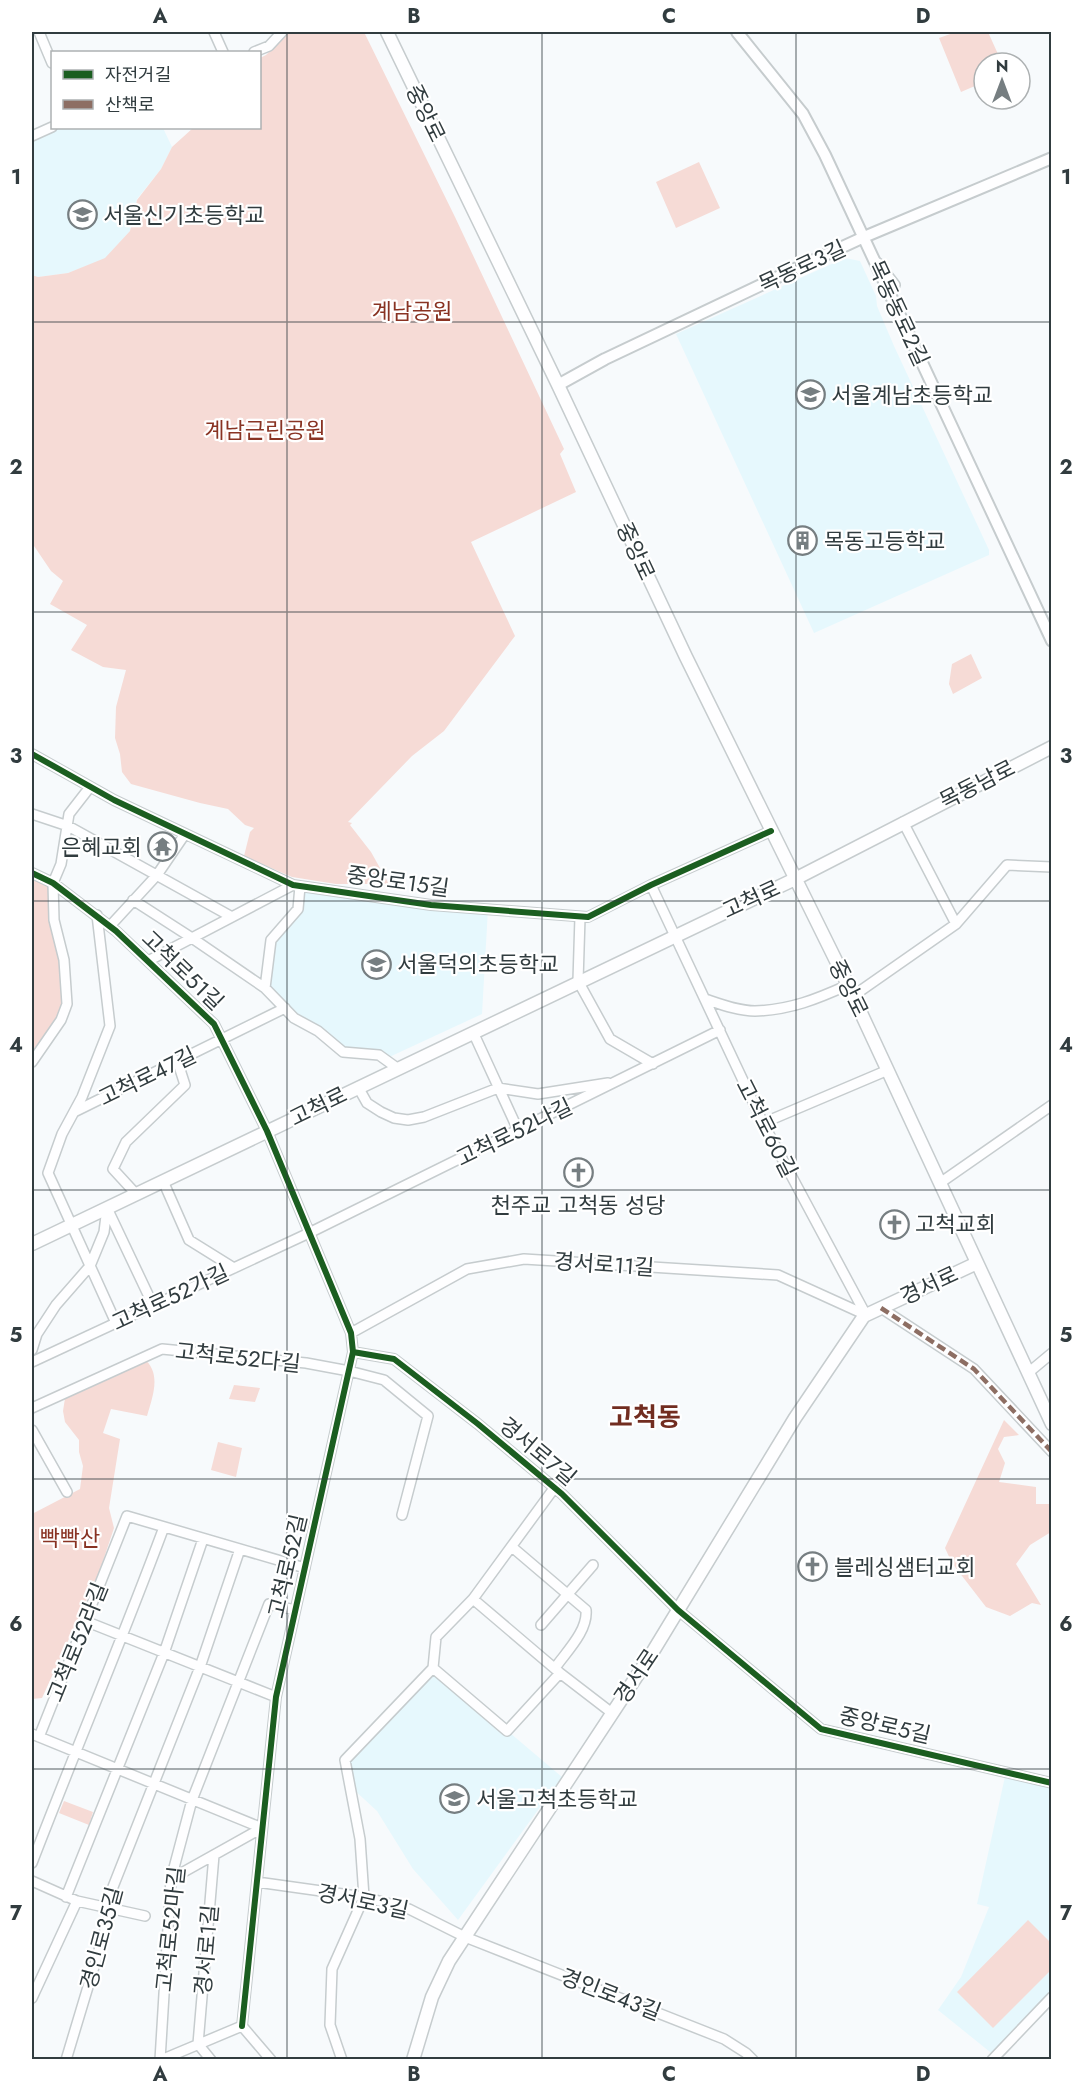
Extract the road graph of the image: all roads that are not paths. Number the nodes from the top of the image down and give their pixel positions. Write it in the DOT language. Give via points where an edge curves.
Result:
graph roads {
  1 [pos="39,32"];
  2 [pos="214,32"];
  3 [pos="282,32"];
  4 [pos="387,32"];
  5 [pos="738,32"];
  6 [pos="223,51"];
  7 [pos="256,51"];
  8 [pos="51,61"];
  9 [pos="51,127"];
  10 [pos="32,136"];
  11 [pos="1052,158"];
  12 [pos="864,237"];
  13 [pos="872,255"];
  14 [pos="895,285"];
  15 [pos="558,385"];
  16 [pos="1052,641"];
  17 [pos="1052,747"];
  18 [pos="32,756"];
  19 [pos="90,787"];
  20 [pos="32,814"];
  21 [pos="903,822"];
  22 [pos="68,826"];
  23 [pos="771,831"];
  24 [pos="185,834"];
  25 [pos="1052,867"];
  26 [pos="32,873"];
  27 [pos="157,875"];
  28 [pos="795,879"];
  29 [pos="53,883"];
  30 [pos="296,885"];
  31 [pos="651,885"];
  32 [pos="133,900"];
  33 [pos="97,915"];
  34 [pos="232,917"];
  35 [pos="580,917"];
  36 [pos="956,924"];
  37 [pos="110,926"];
  38 [pos="675,934"];
  39 [pos="192,938"];
  40 [pos="148,961"];
  41 [pos="579,981"];
  42 [pos="265,988"];
  43 [pos="851,990"];
  44 [pos="705,999"];
  45 [pos="285,1008"];
  46 [pos="720,1030"];
  47 [pos="473,1032"];
  48 [pos="222,1039"];
  49 [pos="177,1060"];
  50 [pos="32,1062"];
  51 [pos="653,1064"];
  52 [pos="397,1068"];
  53 [pos="888,1070"];
  54 [pos="618,1081"];
  55 [pos="358,1087"];
  56 [pos="498,1088"];
  57 [pos="1052,1105"];
  58 [pos="74,1112"];
  59 [pos="763,1123"];
  60 [pos="518,1130"];
  61 [pos="267,1131"];
  62 [pos="163,1181"];
  63 [pos="940,1182"];
  64 [pos="136,1194"];
  65 [pos="107,1208"];
  66 [pos="71,1225"];
  67 [pos="309,1233"];
  68 [pos="32,1244"];
  69 [pos="977,1263"];
  70 [pos="90,1266"];
  71 [pos="234,1268"];
  72 [pos="153,1305"];
  73 [pos="881,1308"];
  74 [pos="865,1316"];
  75 [pos="116,1323"];
  76 [pos="351,1333"];
  77 [pos="32,1350"];
  78 [pos="353,1352"];
  79 [pos="1052,1353"];
  80 [pos="32,1362"];
  81 [pos="349,1371"];
  82 [pos="1028,1373"];
  83 [pos="32,1408"];
  84 [pos="1050,1418"];
  85 [pos="33,1435"];
  86 [pos="1052,1452"];
  87 [pos="555,1487"];
  88 [pos="67,1492"];
  89 [pos="402,1515"];
  90 [pos="164,1527"];
  91 [pos="203,1539"];
  92 [pos="513,1547"];
  93 [pos="240,1549"];
  94 [pos="593,1565"];
  95 [pos="305,1568"];
  96 [pos="567,1594"];
  97 [pos="473,1599"];
  98 [pos="295,1610"];
  99 [pos="678,1610"];
  100 [pos="85,1621"];
  101 [pos="541,1625"];
  102 [pos="123,1637"];
  103 [pos="164,1653"];
  104 [pos="200,1667"];
  105 [pos="433,1668"];
  106 [pos="557,1671"];
  107 [pos="239,1682"];
  108 [pos="276,1697"];
  109 [pos="612,1713"];
  110 [pos="35,1735"];
  111 [pos="75,1752"];
  112 [pos="116,1768"];
  113 [pos="1052,1783"];
  114 [pos="154,1784"];
  115 [pos="192,1800"];
  116 [pos="262,1828"];
  117 [pos="214,1855"];
  118 [pos="32,1863"];
  119 [pos="171,1879"];
  120 [pos="32,1881"];
  121 [pos="257,1882"];
  122 [pos="66,1897"];
  123 [pos="364,1897"];
  124 [pos="77,1901"];
  125 [pos="109,1908"];
  126 [pos="145,1916"];
  127 [pos="465,1937"];
  128 [pos="1052,1997"];
  129 [pos="32,1998"];
  130 [pos="242,2026"];
  131 [pos="198,2044"];
  132 [pos="66,2060"];
  133 [pos="160,2060"];
  134 [pos="211,2060"];
  135 [pos="271,2060"];
  136 [pos="342,2060"];
  137 [pos="413,2060"];
  138 [pos="753,2060"];
  139 [pos="992,2060"];
  1 -- 8 [label="street"];
  2 -- 6 [label="street"];
  3 -- 7 [label="street" via="269,46"];
  4 -- 15 [label="main road, 중앙로"];
  5 -- 12 [label="street, 목동동로2길" via="803,114"];
  9 -- 10 [label="street"];
  11 -- 12 [label="street, 목동로3길"];
  12 -- 13 [label="street, 목동동로2길"];
  12 -- 15 [label="street, 목동로3길"];
  13 -- 14 [label="street"];
  13 -- 16 [label="street, 목동동로2길"];
  15 -- 23 [label="main road, 중앙로"];
  17 -- 21 [label="main road, 목동남로"];
  18 -- 19 [label="street, 중앙로15길"];
  19 -- 22 [label="street" via="69,814"];
  19 -- 24 [label="street, 중앙로15길"];
  20 -- 22 [label="street"];
  21 -- 28 [label="main road, 목동남로"];
  21 -- 36 [label="street"];
  22 -- 27 [label="street"];
  22 -- 29 [label="street"];
  23 -- 28 [label="main road, 중앙로"];
  23 -- 31 [label="street, 중앙로15길"];
  24 -- 27 [label="street"];
  24 -- 30 [label="street, 중앙로15길"];
  25 -- 36 [label="street" via="1008,865"];
  26 -- 29 [label="street, 고척로51길"];
  27 -- 32 [label="street"];
  27 -- 34 [label="street"];
  28 -- 38 [label="main road, 고척로"];
  28 -- 43 [label="main road, 중앙로"];
  29 -- 33 [label="street, 고척로51길"];
  29 -- 50 [label="street" via="54,920 64,960 67,1004 61,1020"];
  30 -- 34 [label="street"];
  30 -- 35 [label="street, 중앙로15길" via="431,905"];
  30 -- 42 [label="street" via="298,909 271,940"];
  31 -- 35 [label="street, 중앙로15길" via="588,917"];
  31 -- 38 [label="street"];
  32 -- 37 [label="street"];
  32 -- 39 [label="street"];
  33 -- 37 [label="street, 고척로51길"];
  33 -- 58 [label="street, 고척로47길" via="110,1026"];
  34 -- 39 [label="street"];
  35 -- 41 [label="street"];
  36 -- 43 [label="street"];
  37 -- 40 [label="street, 고척로51길"];
  38 -- 41 [label="main road, 고척로"];
  38 -- 44 [label="street, 고척로60길"];
  39 -- 40 [label="street"];
  39 -- 42 [label="street"];
  40 -- 48 [label="street, 고척로51길" via="214,1024"];
  41 -- 47 [label="main road, 고척로"];
  41 -- 51 [label="street" via="610,1039"];
  42 -- 45 [label="street"];
  43 -- 44 [label="street" via="807,1003 753,1011"];
  43 -- 53 [label="main road, 중앙로"];
  44 -- 46 [label="street, 고척로60길"];
  45 -- 48 [label="street, 고척로47길"];
  45 -- 52 [label="street" via="343,1052 380,1055"];
  46 -- 51 [label="street, 고척로52나길"];
  46 -- 59 [label="street, 고척로60길"];
  47 -- 52 [label="main road, 고척로"];
  47 -- 56 [label="street"];
  48 -- 49 [label="street, 고척로47길"];
  48 -- 61 [label="street, 고척로51길"];
  49 -- 58 [label="street, 고척로47길"];
  49 -- 64 [label="street" via="185,1085 126,1142 113,1169"];
  51 -- 54 [label="street, 고척로52나길"];
  52 -- 55 [label="main road, 고척로"];
  53 -- 59 [label="street"];
  53 -- 63 [label="main road, 중앙로"];
  54 -- 56 [label="street" via="538,1094"];
  54 -- 60 [label="street, 고척로52나길"];
  55 -- 56 [label="street" via="367,1103 394,1118 408,1120"];
  55 -- 61 [label="main road, 고척로"];
  56 -- 60 [label="street"];
  57 -- 63 [label="street"];
  58 -- 66 [label="street, 고척로47길" via="48,1173"];
  59 -- 74 [label="street, 고척로60길"];
  60 -- 67 [label="street, 고척로52나길"];
  61 -- 62 [label="main road, 고척로"];
  61 -- 67 [label="street, 고척로52길"];
  62 -- 64 [label="main road, 고척로"];
  62 -- 71 [label="street" via="189,1239"];
  63 -- 69 [label="main road, 중앙로"];
  64 -- 65 [label="main road, 고척로"];
  65 -- 66 [label="main road, 고척로"];
  65 -- 70 [label="street" via="104,1232"];
  65 -- 72 [label="street"];
  66 -- 68 [label="main road, 고척로"];
  66 -- 70 [label="street"];
  67 -- 71 [label="street, 고척로52가길"];
  67 -- 76 [label="street, 고척로52길"];
  69 -- 73 [label="main road, 경서로"];
  69 -- 82 [label="main road, 중앙로"];
  70 -- 75 [label="street"];
  70 -- 77 [label="street" via="56,1305"];
  71 -- 72 [label="street, 고척로52가길"];
  72 -- 75 [label="street, 고척로52가길"];
  73 -- 74 [label="main road, 경서로"];
  73 -- 86 [label="street, 경서로" via="974,1369"];
  74 -- 76 [label="street, 경서로11길" via="778,1275 524,1259 467,1269"];
  74 -- 99 [label="main road, 경서로" via="795,1418"];
  75 -- 80 [label="street, 고척로52가길"];
  76 -- 78 [label="street, 고척로52길"];
  78 -- 81 [label="street, 고척로52길"];
  78 -- 87 [label="street, 경서로7길" via="394,1359"];
  79 -- 82 [label="street"];
  81 -- 83 [label="street, 고척로52다길" via="162,1349"];
  81 -- 89 [label="street, 고척로52다길" via="384,1380 428,1416"];
  81 -- 95 [label="street, 고척로52길"];
  82 -- 84 [label="main road, 중앙로"];
  85 -- 88 [label="street"];
  87 -- 92 [label="street"];
  87 -- 99 [label="street, 경서로7길"];
  90 -- 91 [label="street, 고척로52라길"];
  90 -- 100 [label="street, 고척로52라길" via="127,1516"];
  90 -- 102 [label="street, 고척로52라길"];
  91 -- 93 [label="street, 고척로52라길"];
  91 -- 103 [label="street"];
  92 -- 96 [label="street"];
  92 -- 97 [label="street"];
  93 -- 95 [label="street, 고척로52라길"];
  93 -- 104 [label="street"];
  94 -- 96 [label="street"];
  95 -- 98 [label="street, 고척로52길"];
  96 -- 101 [label="street"];
  96 -- 106 [label="street" via="586,1610 587,1618"];
  97 -- 105 [label="street" via="436,1637"];
  97 -- 106 [label="street"];
  98 -- 107 [label="street" via="269,1604"];
  98 -- 108 [label="street, 고척로52길"];
  99 -- 109 [label="main road, 경서로"];
  99 -- 113 [label="street, 중앙로5길" via="821,1729"];
  100 -- 102 [label="street"];
  100 -- 110 [label="street, 고척로52라길"];
  102 -- 103 [label="street"];
  102 -- 111 [label="street, 고척로52라길"];
  103 -- 104 [label="street"];
  103 -- 112 [label="street"];
  104 -- 107 [label="street"];
  104 -- 114 [label="street"];
  105 -- 106 [label="street" via="507,1731"];
  105 -- 123 [label="street" via="345,1760 360,1839"];
  106 -- 109 [label="street"];
  107 -- 108 [label="street"];
  107 -- 115 [label="street"];
  108 -- 116 [label="street, 고척로52길"];
  109 -- 127 [label="main road, 경서로"];
  110 -- 111 [label="street"];
  111 -- 112 [label="street"];
  111 -- 118 [label="street"];
  112 -- 114 [label="street"];
  112 -- 122 [label="street"];
  114 -- 115 [label="street"];
  114 -- 125 [label="street, 경인로35길" via="107,1902"];
  115 -- 116 [label="street"];
  115 -- 119 [label="street, 고척로52마길"];
  116 -- 117 [label="street"];
  116 -- 121 [label="street, 고척로52길"];
  117 -- 119 [label="street"];
  117 -- 131 [label="street, 경서로1길"];
  119 -- 133 [label="street, 고척로52마길"];
  120 -- 122 [label="street"];
  121 -- 123 [label="street, 경서로3길"];
  121 -- 130 [label="street, 고척로52길"];
  122 -- 124 [label="street"];
  123 -- 127 [label="street, 경서로3길" via="409,1909"];
  123 -- 136 [label="street" via="332,1969 330,2025"];
  124 -- 125 [label="street"];
  124 -- 129 [label="street, 경인로35길"];
  125 -- 126 [label="street"];
  125 -- 132 [label="street, 경인로35길"];
  127 -- 137 [label="main road, 경서로" via="432,1996"];
  127 -- 138 [label="street, 경인로43길" via="724,2039"];
  128 -- 139 [label="street"];
  130 -- 131 [label="street"];
  130 -- 135 [label="street"];
  131 -- 133 [label="street"];
  131 -- 134 [label="street"];
}
